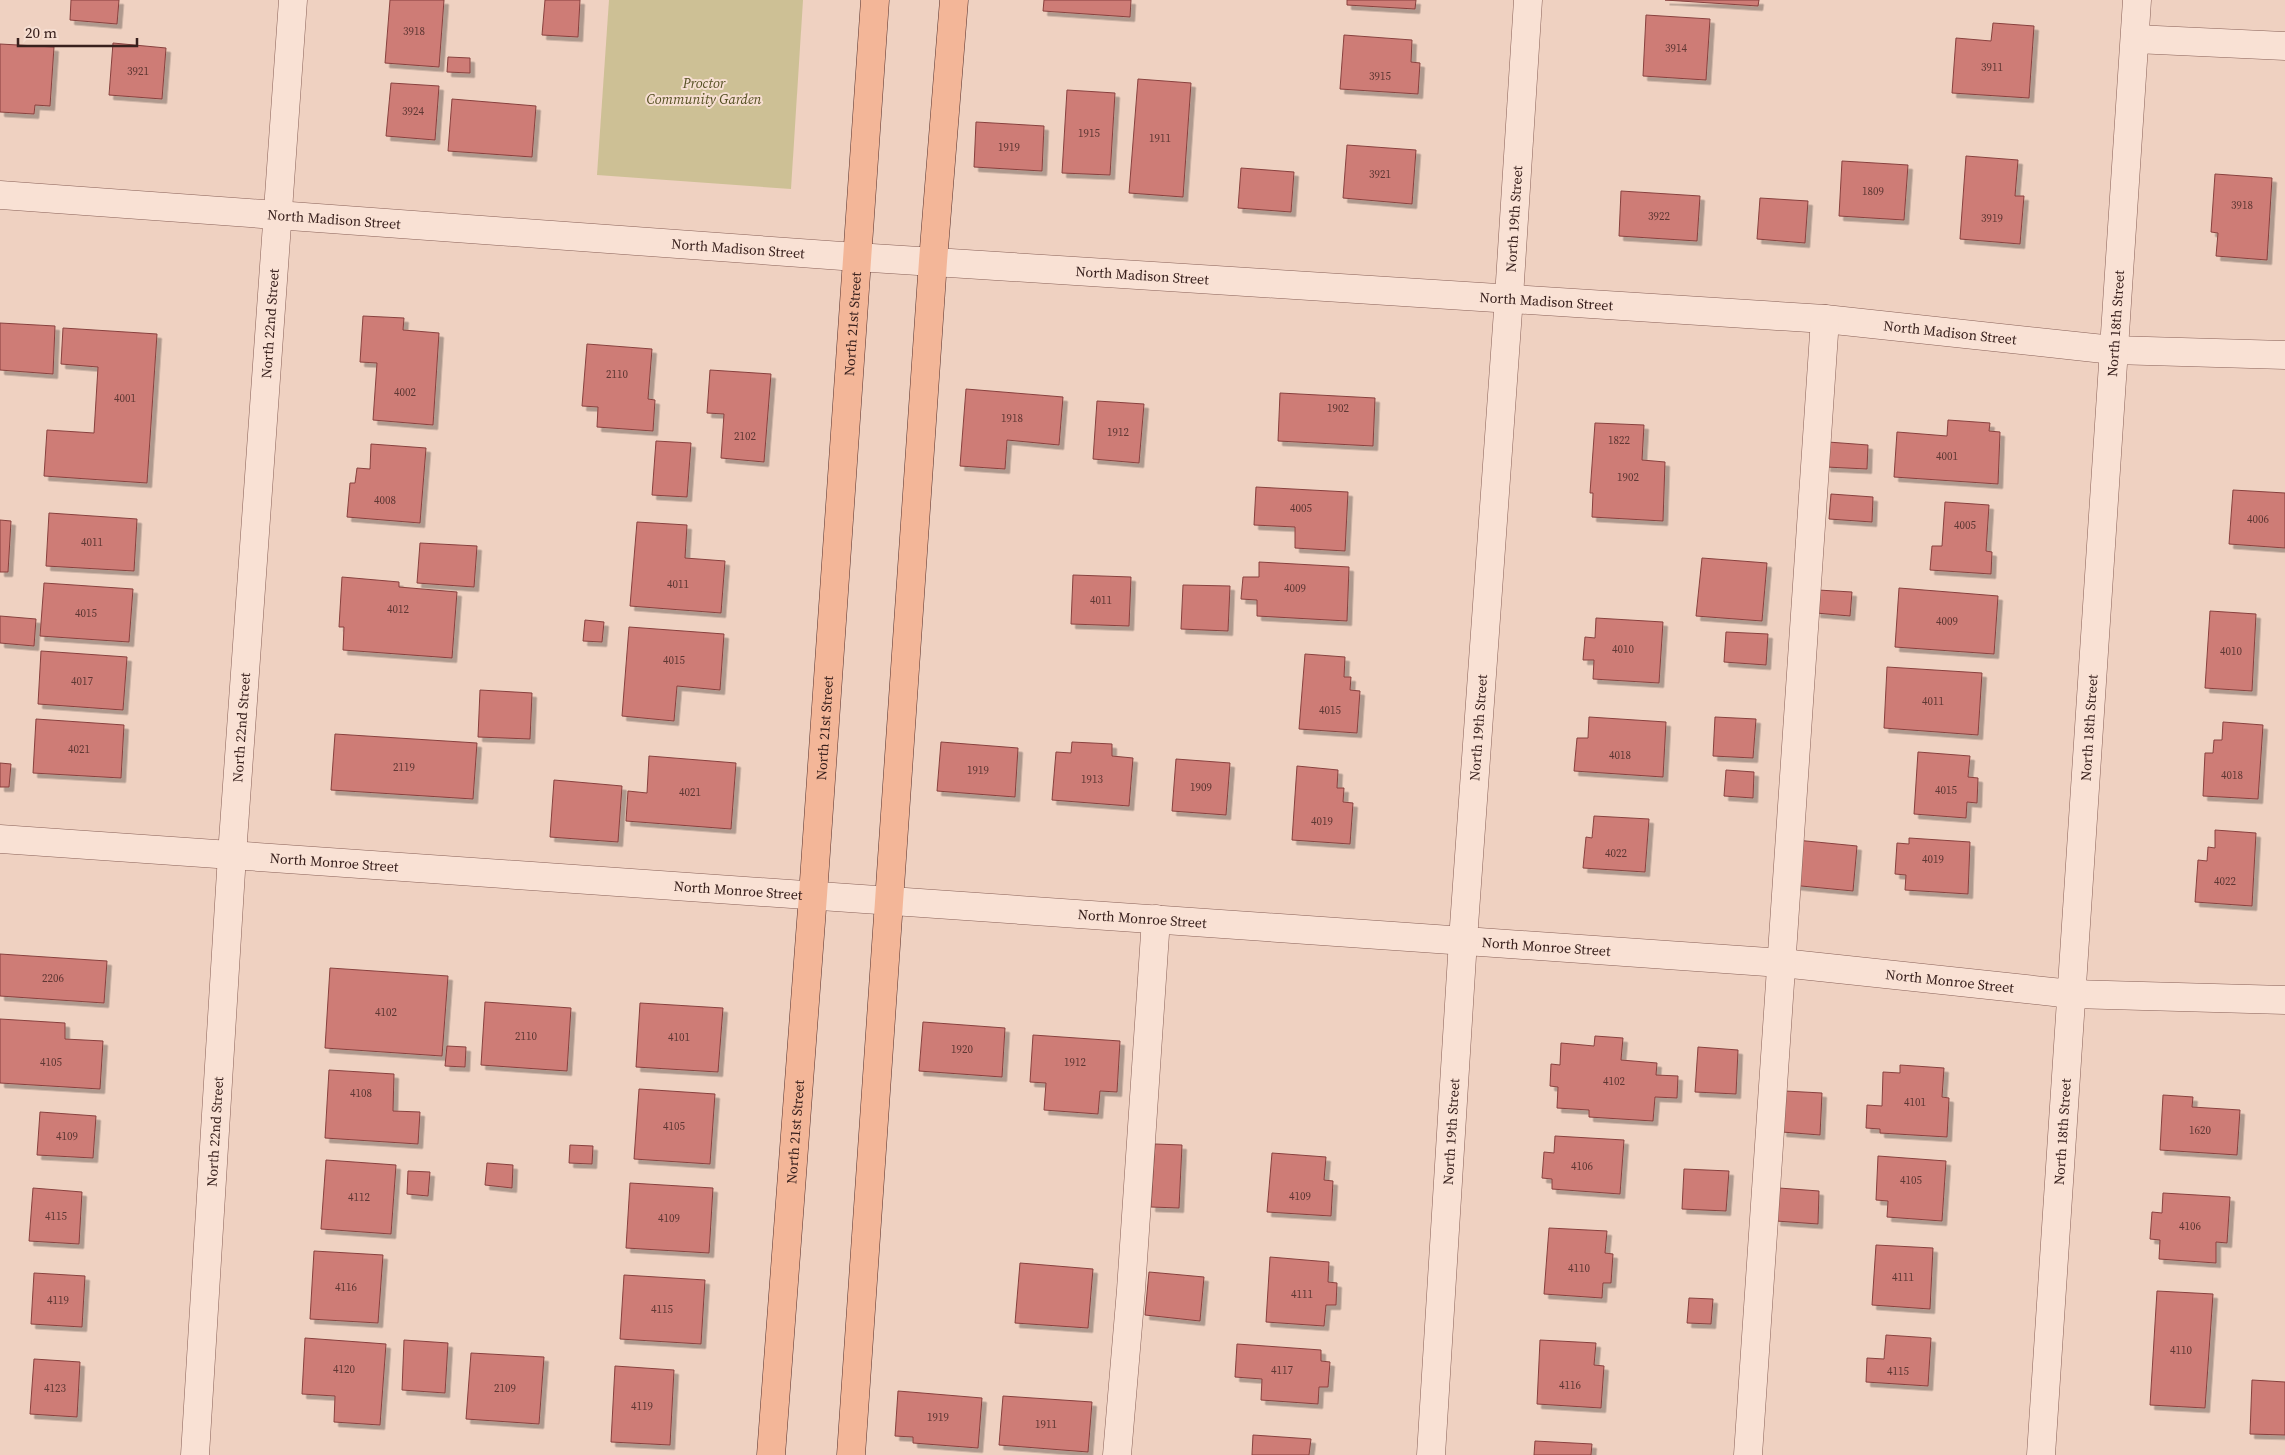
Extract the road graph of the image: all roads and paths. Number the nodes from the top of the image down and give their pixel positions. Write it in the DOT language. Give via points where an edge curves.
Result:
graph roads {
  1 [pos="293,0"];
  2 [pos="875,0"];
  3 [pos="954,0"];
  4 [pos="1528,0"];
  5 [pos="2138,0"];
  6 [pos="2135,39"];
  7 [pos="2285,46"];
  8 [pos="0,195"];
  9 [pos="279,214"];
  10 [pos="856,256"];
  11 [pos="933,261"];
  12 [pos="1509,297"];
  13 [pos="1825,319"];
  14 [pos="2113,350"];
  15 [pos="2285,355"];
  16 [pos="0,839"];
  17 [pos="232,855"];
  18 [pos="814,895"];
  19 [pos="889,900"];
  20 [pos="1156,918"];
  21 [pos="1463,940"];
  22 [pos="1782,963"];
  23 [pos="2072,994"];
  24 [pos="2285,1000"];
  25 [pos="195,1455"];
  26 [pos="771,1455"];
  27 [pos="851,1455"];
  28 [pos="1117,1455"];
  29 [pos="1431,1455"];
  30 [pos="1748,1455"];
  31 [pos="2041,1455"];
  1 -- 9 [label="street, North 22nd Street"];
  2 -- 10 [label="main road, North 21st Street"];
  3 -- 11 [label="main road"];
  4 -- 12 [label="street, North 19th Street"];
  5 -- 6 [label="street, North 18th Street"];
  6 -- 7 [label="street"];
  6 -- 14 [label="street, North 18th Street"];
  8 -- 9 [label="street, North Madison Street"];
  9 -- 10 [label="street, North Madison Street"];
  9 -- 17 [label="street, North 22nd Street"];
  10 -- 11 [label="street, North Madison Street"];
  10 -- 18 [label="main road, North 21st Street"];
  11 -- 12 [label="street, North Madison Street"];
  11 -- 19 [label="main road"];
  12 -- 13 [label="street, North Madison Street"];
  12 -- 21 [label="street, North 19th Street"];
  13 -- 14 [label="street, North Madison Street"];
  13 -- 22 [label="street"];
  14 -- 15 [label="street, North Madison Street"];
  14 -- 23 [label="street, North 18th Street"];
  16 -- 17 [label="street, North Monroe Street"];
  17 -- 18 [label="street, North Monroe Street"];
  17 -- 25 [label="street, North 22nd Street"];
  18 -- 19 [label="street, North Monroe Street"];
  18 -- 26 [label="main road, North 21st Street"];
  19 -- 20 [label="street, North Monroe Street"];
  19 -- 27 [label="main road"];
  20 -- 21 [label="street, North Monroe Street"];
  20 -- 28 [label="street"];
  21 -- 22 [label="street, North Monroe Street"];
  21 -- 29 [label="street, North 19th Street"];
  22 -- 23 [label="street, North Monroe Street"];
  22 -- 30 [label="street"];
  23 -- 24 [label="street, North Monroe Street"];
  23 -- 31 [label="street, North 18th Street"];
}
